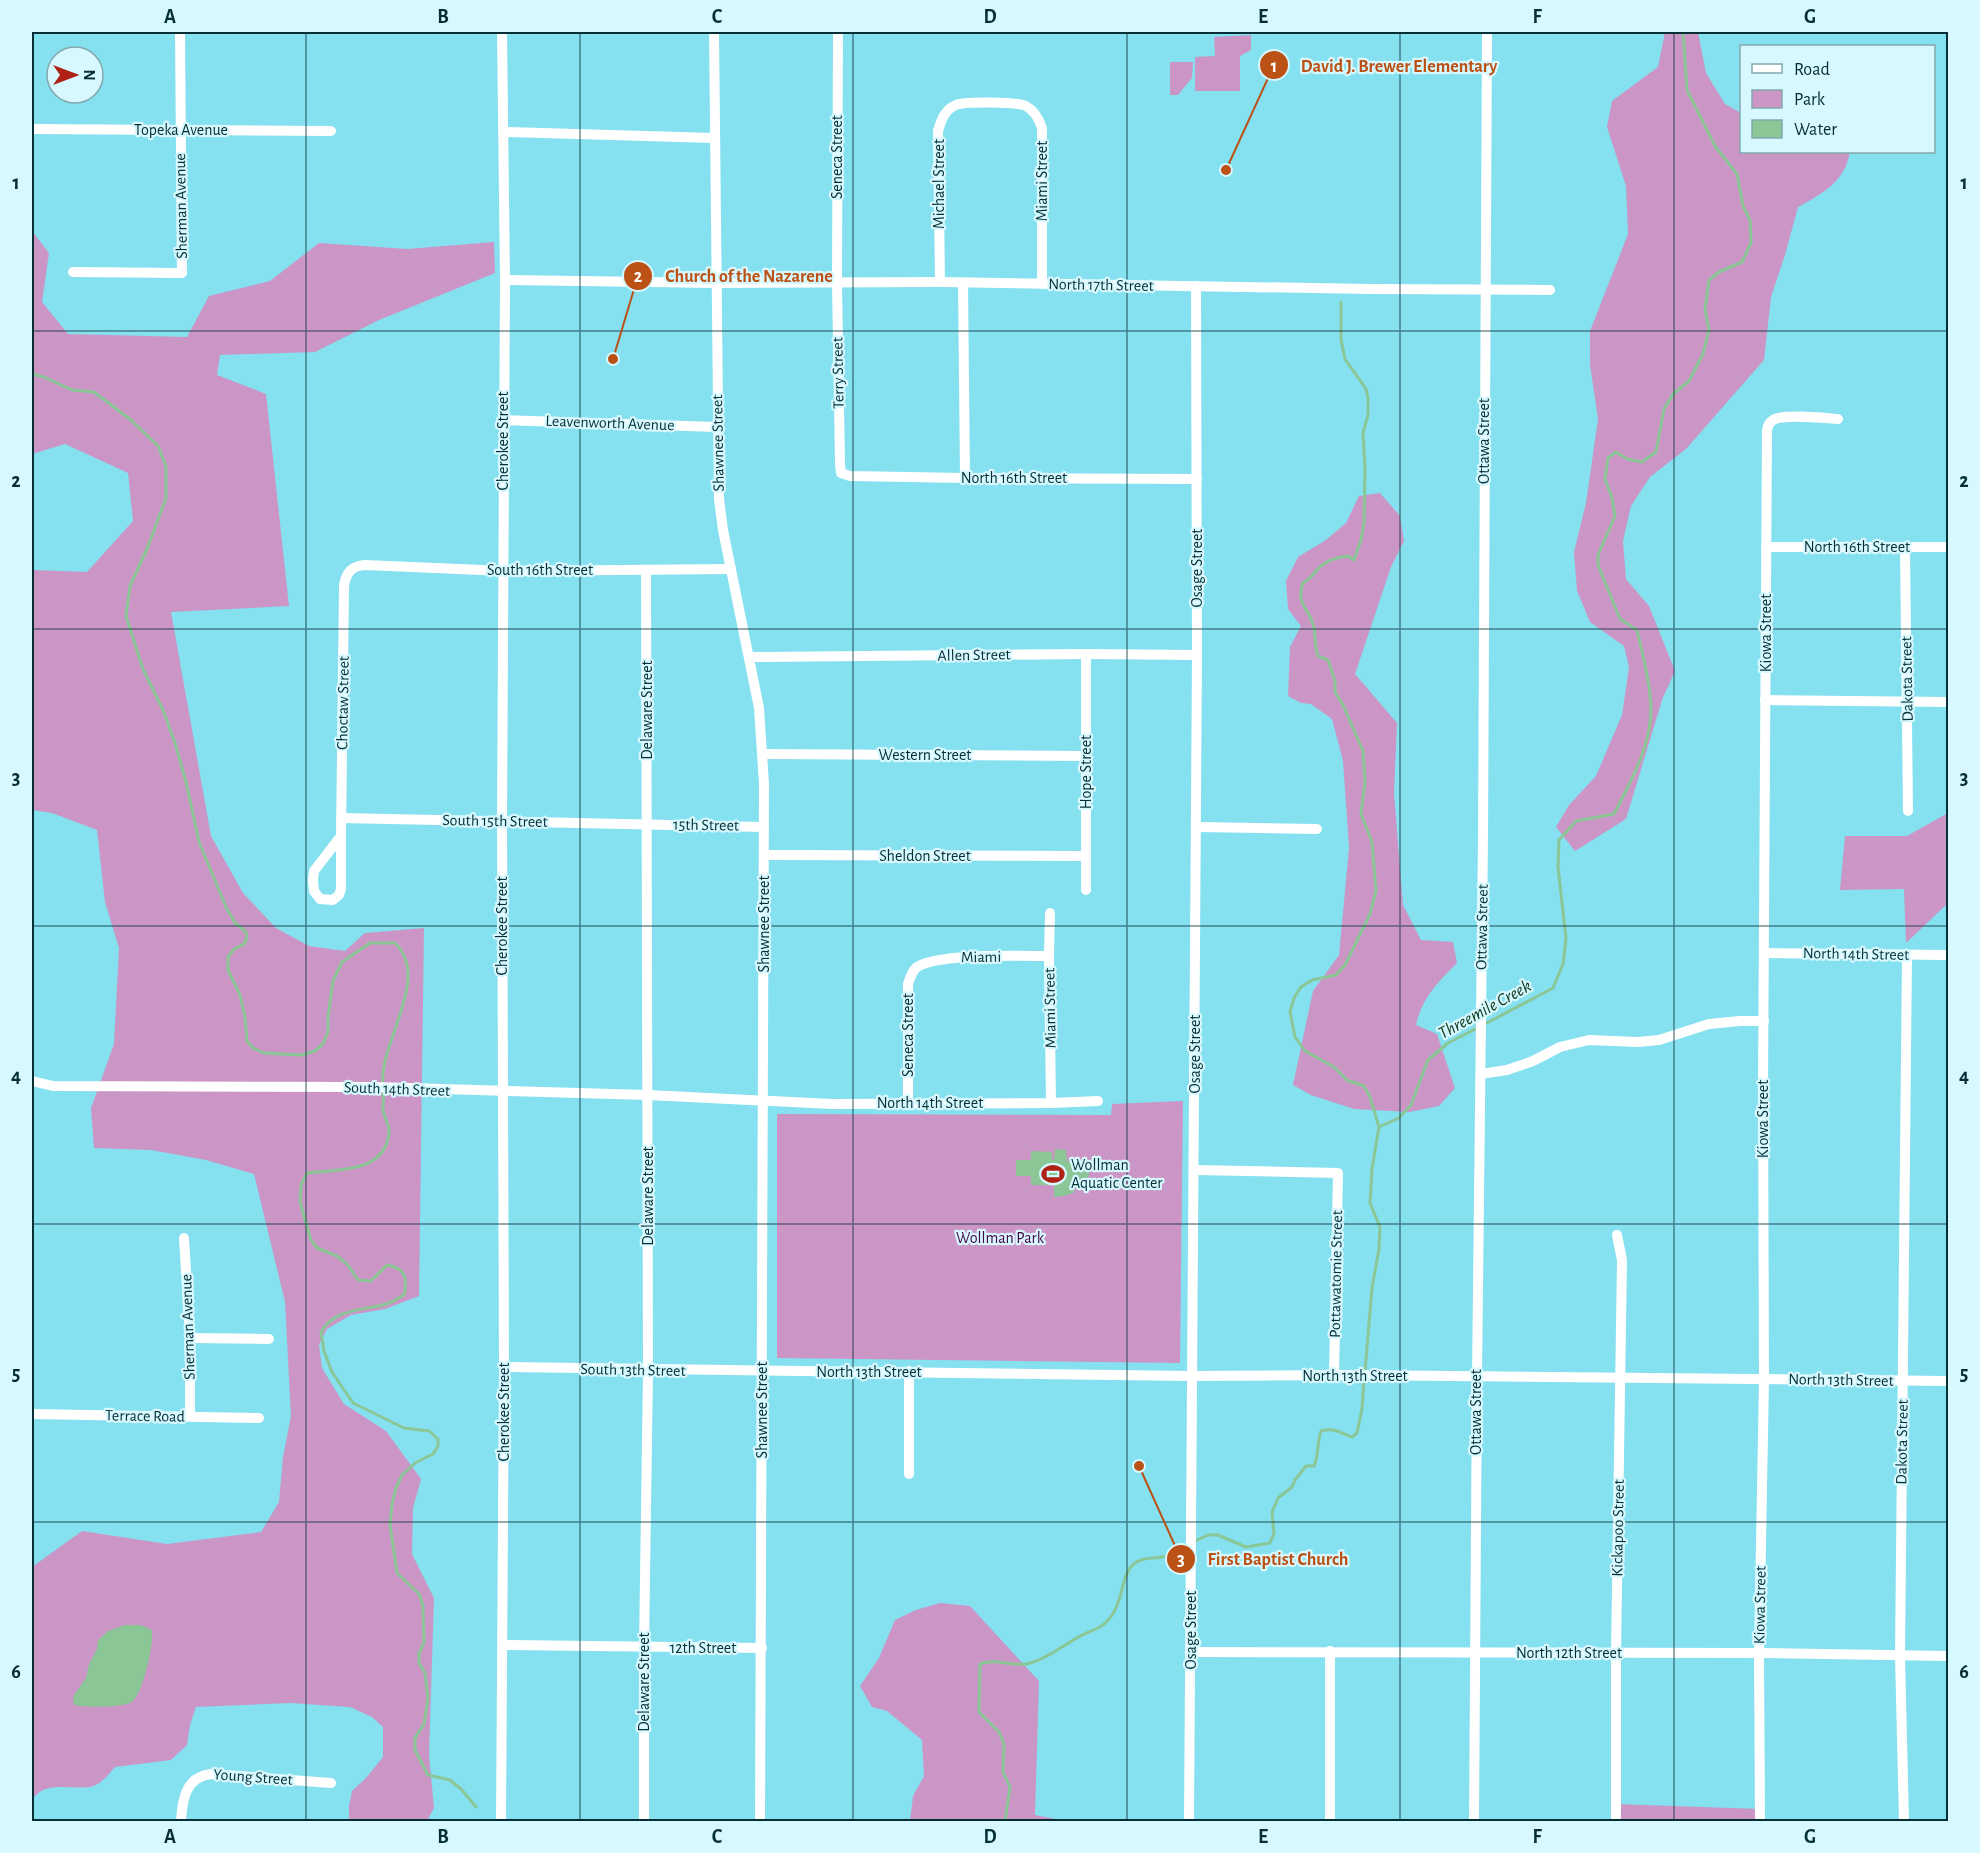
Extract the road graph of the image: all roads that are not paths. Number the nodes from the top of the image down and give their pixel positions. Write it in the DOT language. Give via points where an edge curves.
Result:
graph roads {
  1 [pos="180,32"];
  2 [pos="502,32"];
  3 [pos="714,32"];
  4 [pos="838,32"];
  5 [pos="1487,32"];
  6 [pos="1005,104"];
  7 [pos="32,129"];
  8 [pos="180,129"];
  9 [pos="331,131"];
  10 [pos="504,132"];
  11 [pos="714,138"];
  12 [pos="73,272"];
  13 [pos="505,280"];
  14 [pos="940,282"];
  15 [pos="716,283"];
  16 [pos="837,283"];
  17 [pos="963,283"];
  18 [pos="1042,284"];
  19 [pos="1196,286"];
  20 [pos="1485,288"];
  21 [pos="1550,290"];
  22 [pos="1838,418"];
  23 [pos="503,420"];
  24 [pos="717,427"];
  25 [pos="840,464"];
  26 [pos="965,478"];
  27 [pos="1197,478"];
  28 [pos="1766,548"];
  29 [pos="1905,548"];
  30 [pos="1948,548"];
  31 [pos="731,569"];
  32 [pos="350,570"];
  33 [pos="504,571"];
  34 [pos="646,571"];
  35 [pos="1086,654"];
  36 [pos="1197,655"];
  37 [pos="750,657"];
  38 [pos="1765,700"];
  39 [pos="1908,700"];
  40 [pos="1948,702"];
  41 [pos="763,754"];
  42 [pos="1086,756"];
  43 [pos="1908,811"];
  44 [pos="341,818"];
  45 [pos="502,821"];
  46 [pos="648,824"];
  47 [pos="764,826"];
  48 [pos="1197,827"];
  49 [pos="1317,828"];
  50 [pos="341,836"];
  51 [pos="764,855"];
  52 [pos="1085,856"];
  53 [pos="1086,890"];
  54 [pos="1050,913"];
  55 [pos="1764,953"];
  56 [pos="1906,955"];
  57 [pos="1948,955"];
  58 [pos="1049,956"];
  59 [pos="914,969"];
  60 [pos="1764,1021"];
  61 [pos="1480,1074"];
  62 [pos="32,1081"];
  63 [pos="504,1092"];
  64 [pos="648,1095"];
  65 [pos="764,1099"];
  66 [pos="1098,1101"];
  67 [pos="908,1103"];
  68 [pos="1051,1103"];
  69 [pos="1195,1170"];
  70 [pos="1617,1234"];
  71 [pos="184,1238"];
  72 [pos="190,1338"];
  73 [pos="269,1339"];
  74 [pos="504,1367"];
  75 [pos="648,1370"];
  76 [pos="909,1371"];
  77 [pos="762,1372"];
  78 [pos="1191,1376"];
  79 [pos="1334,1376"];
  80 [pos="1476,1377"];
  81 [pos="1620,1378"];
  82 [pos="1764,1379"];
  83 [pos="1903,1380"];
  84 [pos="1948,1380"];
  85 [pos="32,1414"];
  86 [pos="190,1416"];
  87 [pos="259,1418"];
  88 [pos="909,1474"];
  89 [pos="503,1645"];
  90 [pos="644,1648"];
  91 [pos="762,1648"];
  92 [pos="1330,1651"];
  93 [pos="1190,1652"];
  94 [pos="1475,1653"];
  95 [pos="1759,1653"];
  96 [pos="1616,1654"];
  97 [pos="1900,1656"];
  98 [pos="1948,1656"];
  99 [pos="331,1783"];
  100 [pos="181,1821"];
  101 [pos="501,1821"];
  102 [pos="644,1821"];
  103 [pos="760,1821"];
  104 [pos="1190,1821"];
  105 [pos="1330,1821"];
  106 [pos="1473,1821"];
  107 [pos="1616,1821"];
  108 [pos="1760,1821"];
  109 [pos="1904,1821"];
  1 -- 8 [label="street, Sherman Avenue"];
  2 -- 10 [label="street, Cherokee Street"];
  3 -- 11 [label="street, Shawnee Street"];
  4 -- 16 [label="street, Seneca Street"];
  5 -- 20 [label="street, Ottawa Street"];
  6 -- 14 [label="street, Michael Street" via="965,103 956,105 941,118"];
  6 -- 18 [label="street, Miami Street" via="1026,106 1042,128"];
  7 -- 8 [label="street, Topeka Avenue"];
  8 -- 9 [label="street, Topeka Avenue"];
  8 -- 12 [label="street, Sherman Avenue" via="182,273"];
  10 -- 11 [label="street"];
  10 -- 13 [label="street, Cherokee Street"];
  11 -- 15 [label="street, Shawnee Street"];
  13 -- 15 [label="street, North 17th Street"];
  13 -- 23 [label="street, Cherokee Street"];
  14 -- 16 [label="street, North 17th Street"];
  14 -- 17 [label="street, North 17th Street"];
  15 -- 16 [label="street, North 17th Street"];
  15 -- 24 [label="street, Shawnee Street"];
  16 -- 25 [label="street, Terry Street"];
  17 -- 18 [label="street, North 17th Street"];
  17 -- 26 [label="street"];
  18 -- 19 [label="street, North 17th Street"];
  19 -- 20 [label="street, North 17th Street"];
  19 -- 27 [label="street, Osage Street"];
  20 -- 21 [label="street, North 17th Street"];
  20 -- 61 [label="street, Ottawa Street"];
  22 -- 28 [label="street, Kiowa Street" via="1784,417 1769,423"];
  23 -- 24 [label="street, Leavenworth Avenue"];
  23 -- 33 [label="street, Cherokee Street"];
  24 -- 31 [label="street, Shawnee Street" via="718,499"];
  25 -- 26 [label="street, North 16th Street" via="841,473 850,476"];
  26 -- 27 [label="street, North 16th Street"];
  27 -- 36 [label="street, Osage Street"];
  28 -- 29 [label="street, North 16th Street"];
  28 -- 38 [label="street, Kiowa Street"];
  29 -- 30 [label="street, North 16th Street"];
  29 -- 39 [label="street, Dakota Street"];
  31 -- 34 [label="street, South 16th Street"];
  31 -- 37 [label="street, Shawnee Street"];
  32 -- 33 [label="street, South 16th Street" via="365,566"];
  32 -- 44 [label="street, Choctaw Street" via="345,586"];
  33 -- 34 [label="street, South 16th Street"];
  33 -- 45 [label="street, Cherokee Street"];
  34 -- 46 [label="street, Delaware Street"];
  35 -- 36 [label="street, Allen Street"];
  35 -- 37 [label="street, Allen Street"];
  35 -- 42 [label="street, Hope Street"];
  36 -- 48 [label="street, Osage Street"];
  37 -- 41 [label="street, Shawnee Street"];
  38 -- 39 [label="street"];
  38 -- 55 [label="street, Kiowa Street"];
  39 -- 40 [label="street"];
  39 -- 43 [label="street, Dakota Street"];
  41 -- 42 [label="street, Western Street"];
  41 -- 47 [label="street, Shawnee Street"];
  42 -- 52 [label="street, Hope Street"];
  44 -- 45 [label="street, South 15th Street"];
  44 -- 50 [label="street, Choctaw Street"];
  45 -- 46 [label="street, South 15th Street"];
  45 -- 63 [label="street, Cherokee Street"];
  46 -- 47 [label="street, 15th Street"];
  46 -- 64 [label="street, Delaware Street"];
  47 -- 51 [label="street, Shawnee Street"];
  48 -- 49 [label="street"];
  48 -- 69 [label="street, Osage Street"];
  50 -- 50 [label="street, Choctaw Street" via="314,871 314,891 320,899 333,900 339,895"];
  51 -- 52 [label="street, Sheldon Street"];
  51 -- 65 [label="street, Shawnee Street"];
  52 -- 53 [label="street, Hope Street"];
  54 -- 58 [label="street, Miami Street"];
  55 -- 56 [label="street, North 14th Street"];
  55 -- 60 [label="street, Kiowa Street"];
  56 -- 57 [label="street, North 14th Street"];
  56 -- 83 [label="street, Dakota Street"];
  58 -- 59 [label="street, Miami" via="944,958"];
  58 -- 68 [label="street, Miami Street"];
  59 -- 67 [label="street, Seneca Street" via="908,984"];
  60 -- 61 [label="street" via="1709,1024 1659,1040 1589,1040 1560,1047 1507,1070"];
  60 -- 82 [label="street, Kiowa Street"];
  61 -- 80 [label="street, Ottawa Street"];
  62 -- 63 [label="street, South 14th Street" via="53,1086 374,1087"];
  63 -- 64 [label="street, South 14th Street"];
  63 -- 74 [label="street, Cherokee Street"];
  64 -- 65 [label="street, South 14th Street"];
  64 -- 75 [label="street, Delaware Street"];
  65 -- 67 [label="street, North 14th Street" via="832,1104"];
  65 -- 77 [label="street, Shawnee Street"];
  66 -- 68 [label="street, North 14th Street"];
  67 -- 68 [label="street, North 14th Street"];
  69 -- 78 [label="street, Osage Street"];
  69 -- 79 [label="street, Pottawatomie Street" via="1338,1173"];
  70 -- 81 [label="street, Kickapoo Street" via="1623,1260"];
  71 -- 72 [label="street, Sherman Avenue"];
  72 -- 73 [label="street"];
  72 -- 86 [label="street, Sherman Avenue"];
  74 -- 75 [label="street, South 13th Street"];
  74 -- 89 [label="street, Cherokee Street"];
  75 -- 77 [label="street, South 13th Street"];
  75 -- 90 [label="street, Delaware Street"];
  76 -- 77 [label="street, North 13th Street"];
  76 -- 78 [label="street, North 13th Street"];
  76 -- 88 [label="street"];
  77 -- 91 [label="street, Shawnee Street"];
  78 -- 79 [label="street, North 13th Street"];
  78 -- 93 [label="street, Osage Street"];
  79 -- 80 [label="street, North 13th Street"];
  80 -- 81 [label="street, North 13th Street"];
  80 -- 94 [label="street, Ottawa Street"];
  81 -- 82 [label="street, North 13th Street"];
  81 -- 96 [label="street, Kickapoo Street"];
  82 -- 83 [label="street, North 13th Street"];
  82 -- 95 [label="street, Kiowa Street"];
  83 -- 84 [label="street, North 13th Street"];
  83 -- 97 [label="street, Dakota Street"];
  85 -- 86 [label="street, Terrace Road"];
  86 -- 87 [label="street, Terrace Road"];
  89 -- 90 [label="street, 12th Street"];
  89 -- 101 [label="street, Cherokee Street"];
  90 -- 91 [label="street, 12th Street"];
  90 -- 102 [label="street, Delaware Street"];
  91 -- 103 [label="street, Shawnee Street"];
  92 -- 93 [label="street, North 12th Street"];
  92 -- 94 [label="street, North 12th Street"];
  92 -- 105 [label="street"];
  93 -- 104 [label="street, Osage Street"];
  94 -- 96 [label="street, North 12th Street"];
  94 -- 106 [label="street, Ottawa Street"];
  95 -- 96 [label="street, North 12th Street"];
  95 -- 97 [label="street, North 12th Street"];
  95 -- 108 [label="street, Kiowa Street"];
  96 -- 107 [label="street, Kickapoo Street"];
  97 -- 98 [label="street, North 12th Street"];
  97 -- 109 [label="street, Dakota Street"];
  99 -- 100 [label="street, Young Street" via="200,1775 190,1783"];
}
